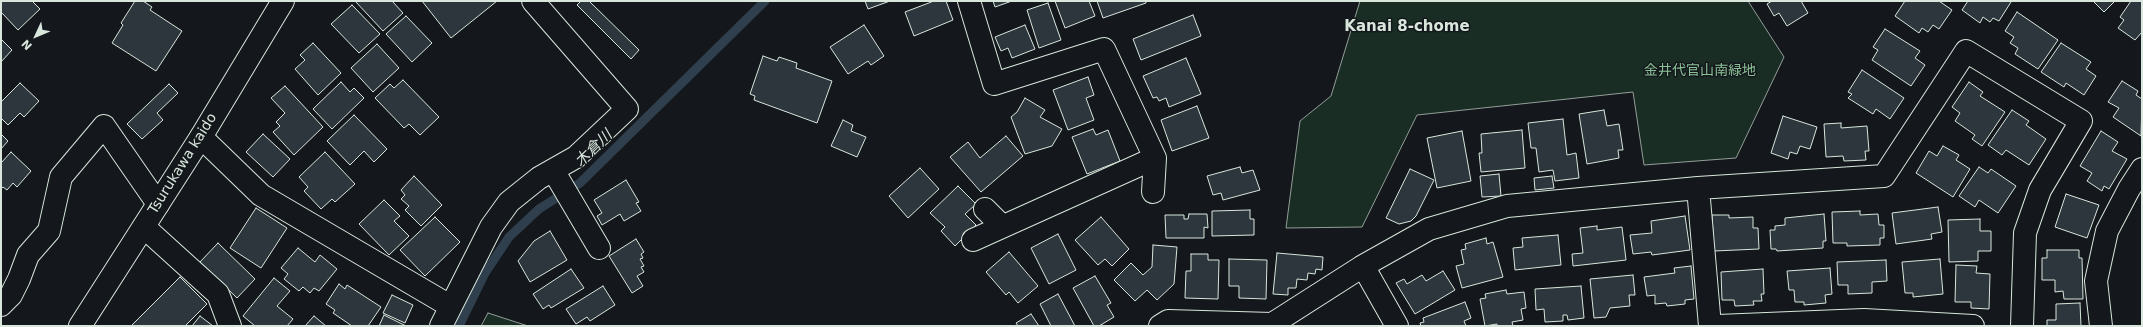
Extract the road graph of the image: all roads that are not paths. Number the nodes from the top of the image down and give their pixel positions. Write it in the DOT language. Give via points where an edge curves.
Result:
graph roads {
  1 [pos="283,1"];
  2 [pos="533,1"];
  3 [pos="969,1"];
  4 [pos="201,137"];
  5 [pos="1155,158"];
  6 [pos="2142,169"];
  7 [pos="556,176"];
  8 [pos="1698,188"];
  9 [pos="1153,192"];
  10 [pos="158,204"];
  11 [pos="985,209"];
  12 [pos="1002,226"];
  13 [pos="144,227"];
  14 [pos="973,240"];
  15 [pos="599,248"];
  16 [pos="1363,266"];
  17 [pos="1,305"];
  18 [pos="450,306"];
  19 [pos="1271,325"];
  20 [pos="80,326"];
  21 [pos="230,326"];
  22 [pos="441,326"];
  23 [pos="1160,326"];
  24 [pos="1397,326"];
  25 [pos="1710,326"];
  26 [pos="1718,326"];
  27 [pos="1973,326"];
  28 [pos="2022,326"];
  29 [pos="2101,326"];
  1 -- 4 [label="street, Tsurukawa kaido"];
  2 -- 7 [label="street" via="627,109"];
  3 -- 5 [label="street" via="994,84 1104,49"];
  4 -- 10 [label="street, Tsurukawa kaido"];
  4 -- 18 [label="street" via="262,195"];
  5 -- 9 [label="street"];
  5 -- 12 [label="street"];
  6 -- 29 [label="street" via="2107,231 2096,281"];
  7 -- 15 [label="street"];
  7 -- 18 [label="street" via="539,178 509,202 491,227"];
  8 -- 16 [label="street" via="1507,206 1429,229"];
  8 -- 25 [label="street"];
  8 -- 28 [label="street" via="1884,176 1966,51 2081,121 2040,190 2025,233"];
  10 -- 13 [label="street, Tsurukawa kaido"];
  10 -- 17 [label="street" via="104,126 61,177 49,231 28,255 11,295"];
  11 -- 12 [label="street"];
  12 -- 14 [label="street"];
  13 -- 20 [label="street, Tsurukawa kaido"];
  13 -- 21 [label="street" via="218,294"];
  16 -- 19 [label="street"];
  16 -- 24 [label="street"];
  18 -- 22 [label="street"];
  19 -- 23 [label="street" via="1168,321"];
  26 -- 27 [label="street" via="1864,320"];
}
